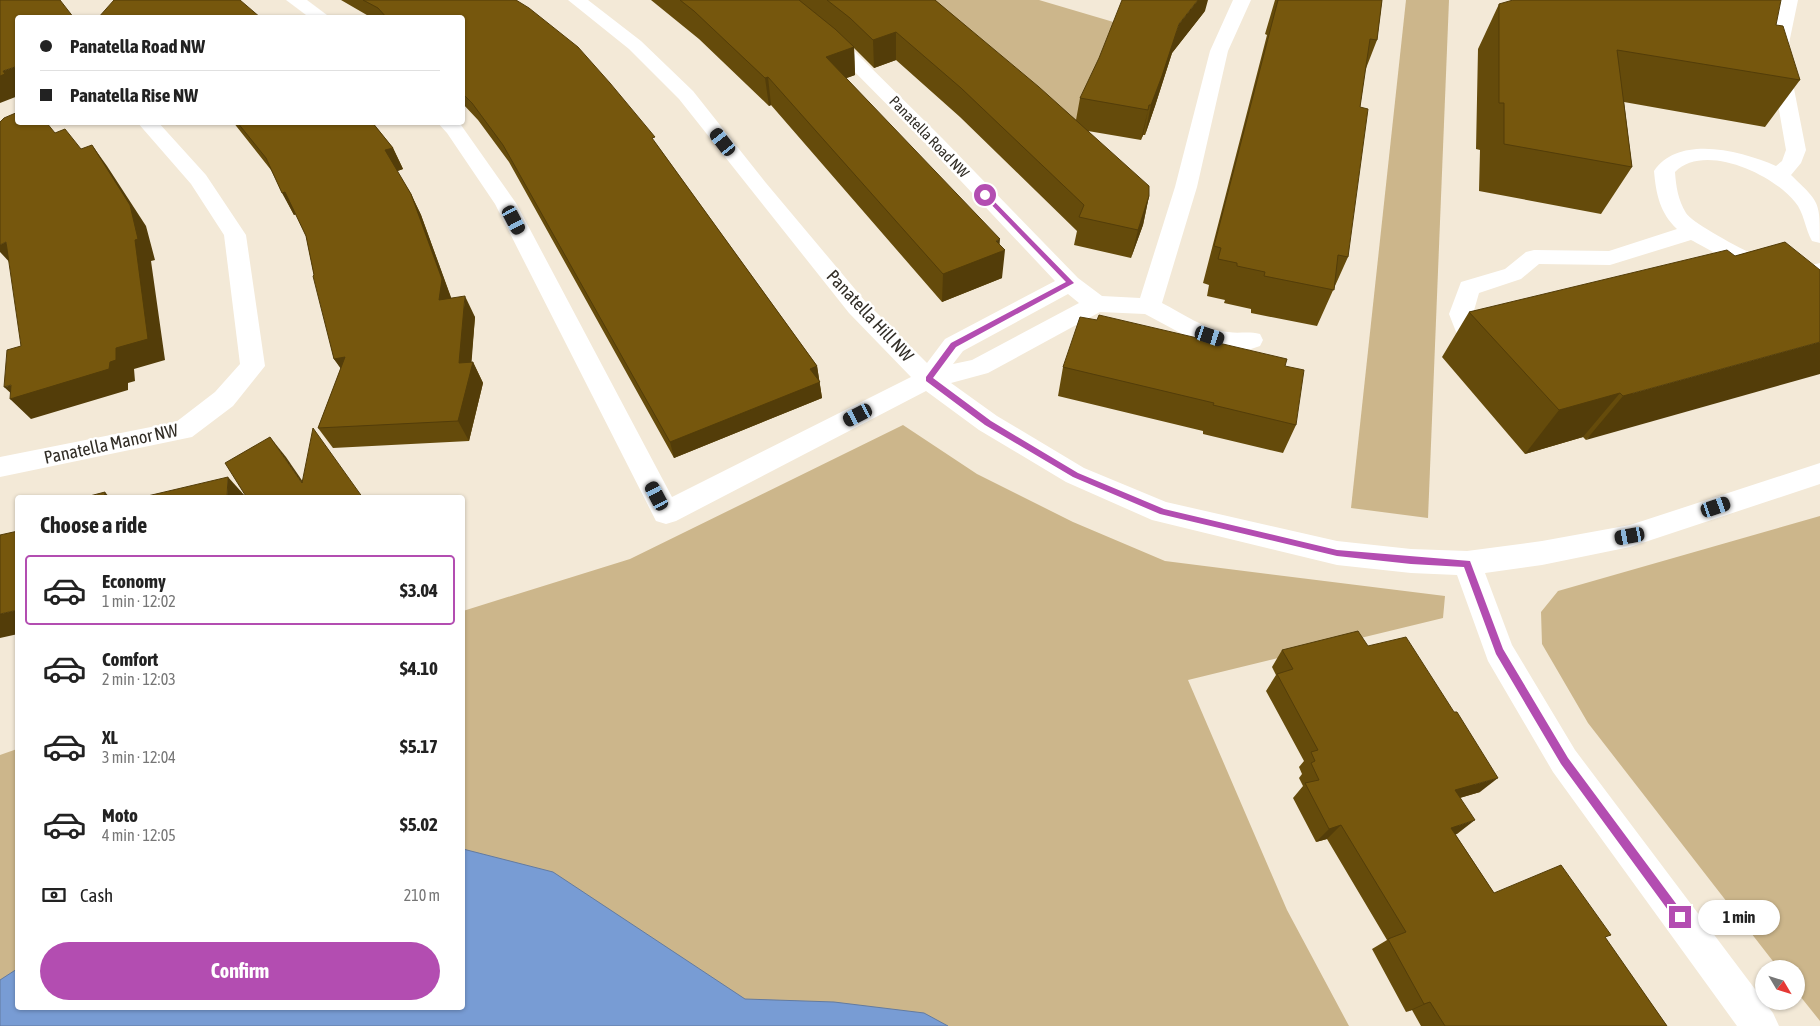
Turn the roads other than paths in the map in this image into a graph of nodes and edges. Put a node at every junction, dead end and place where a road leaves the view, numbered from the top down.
1 (295, 0) edge
2 (577, 0) edge
3 (780, 0) edge
4 (1242, 0) edge
5 (1789, 0) edge
6 (318, 15) edge
7 (150, 125) edge
8 (450, 125) edge
9 (1780, 175) junction
10 (1693, 232) junction
11 (1820, 236) edge
12 (1820, 271) edge
13 (1788, 277) junction
14 (1070, 283) junction
15 (1807, 296) edge
16 (1096, 304) junction
17 (1149, 306) junction
18 (1468, 336) edge
19 (1251, 340) dead end
20 (928, 379) junction
21 (0, 467) edge
22 (1820, 473) edge
23 (1467, 563) junction
24 (1760, 1026) edge

1 - 6 street
2 - 20 street, Panatella Hill NW
3 - 14 street, Panatella Road NW
4 - 17 street
5 - 9 street
7 - 21 street, Panatella Manor NW
8 - 20 street
9 - 10 street
9 - 11 street
10 - 13 street
10 - 18 street
12 - 13 street
13 - 15 street
14 - 16 street, Panatella Road NW
14 - 20 street
16 - 17 street
16 - 20 street
17 - 19 street
20 - 23 street, Panatella Hill NW
22 - 23 street, Panatella Hill NW
23 - 24 street

